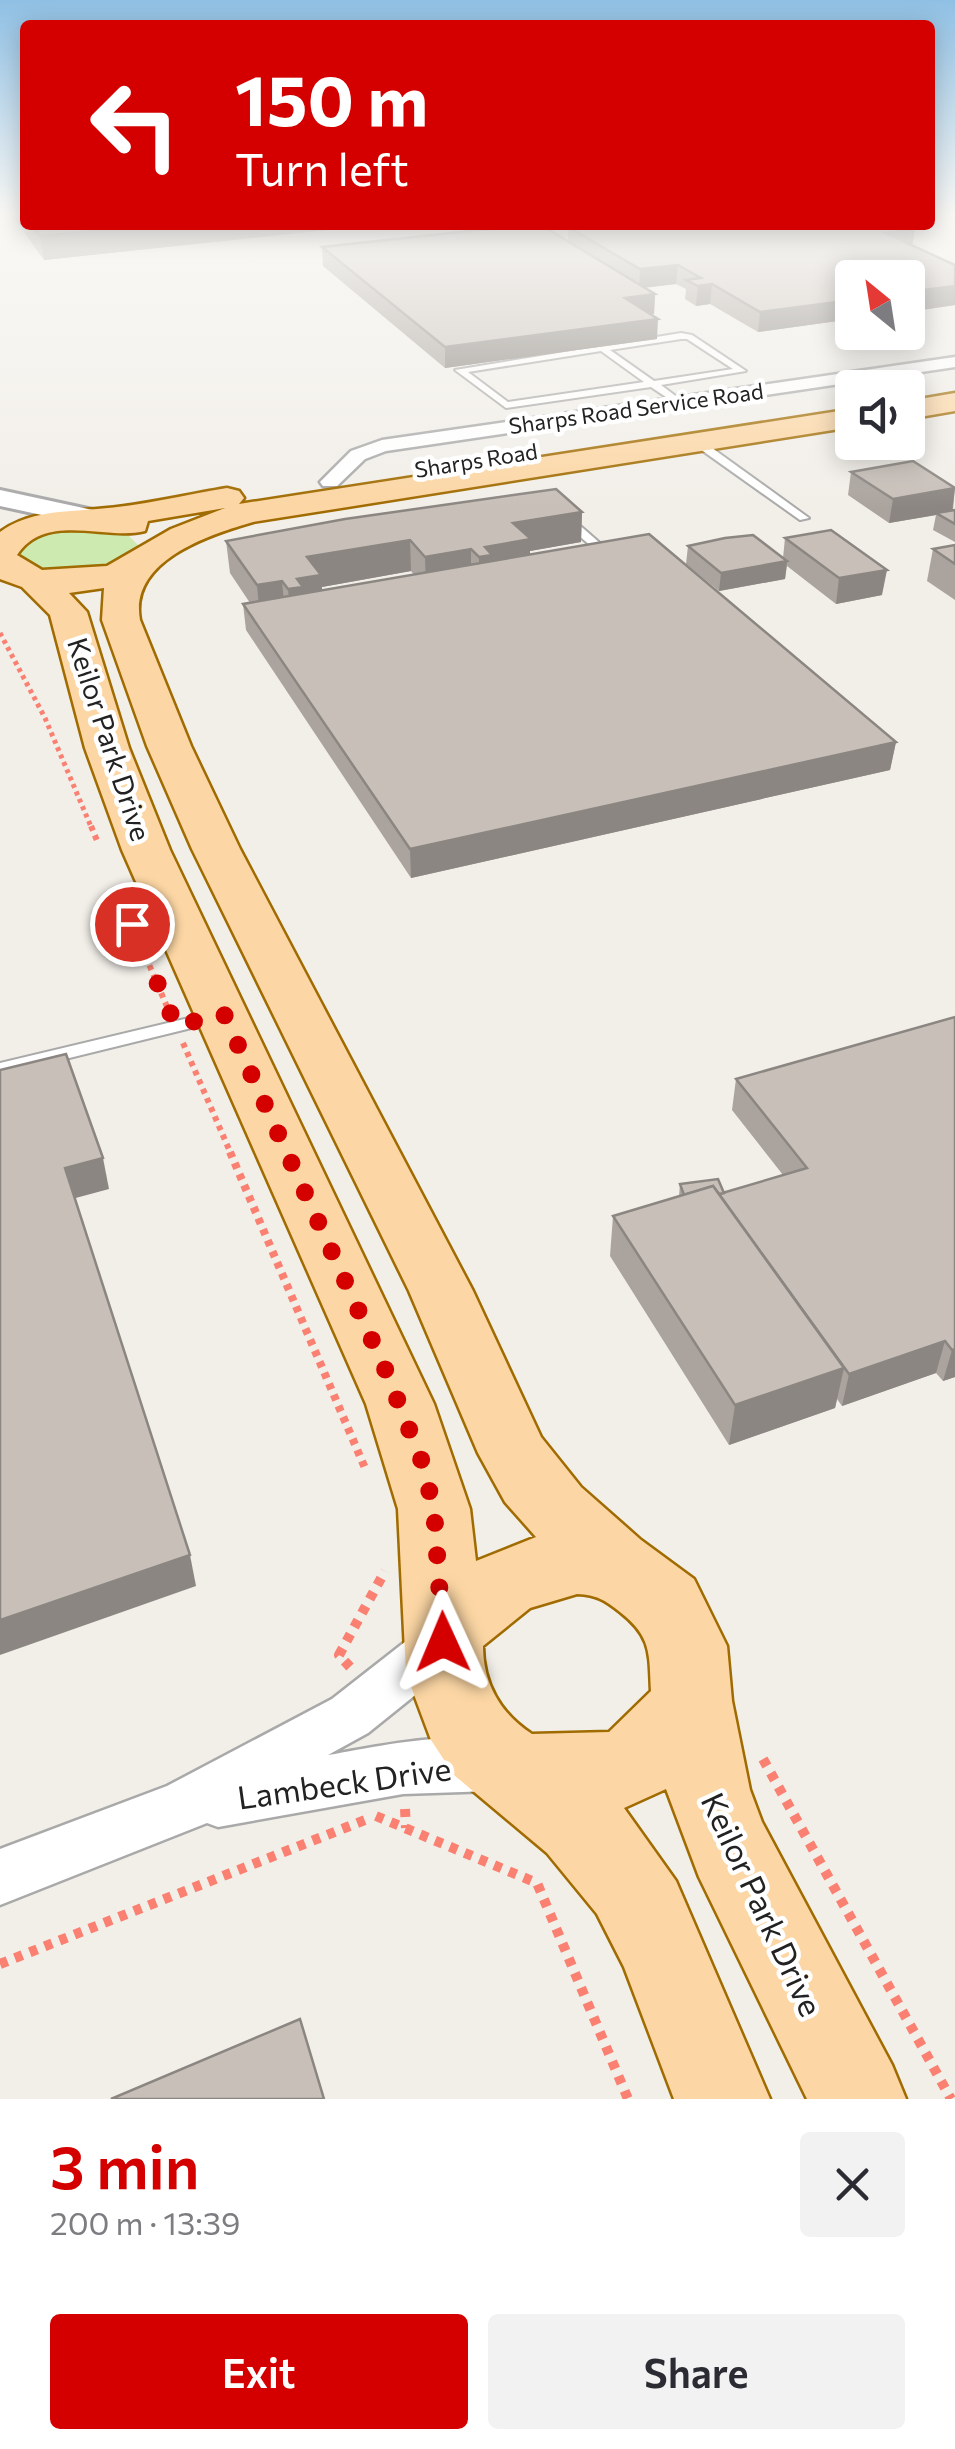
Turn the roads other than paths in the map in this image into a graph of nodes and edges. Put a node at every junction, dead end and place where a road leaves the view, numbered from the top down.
1 (601, 348) junction
2 (955, 362) edge
3 (652, 384) junction
4 (955, 388) edge
5 (925, 392) edge
6 (678, 402) junction
7 (955, 402) edge
8 (835, 406) edge
9 (925, 407) edge
10 (835, 421) edge
11 (697, 442) junction
12 (330, 482) junction
13 (0, 498) edge
14 (557, 511) edge
15 (804, 518) dead end
16 (121, 539) junction
17 (604, 552) edge
18 (9, 565) edge
19 (200, 1020) junction
20 (0, 1069) edge
21 (614, 1563) junction
22 (443, 1638) junction
23 (722, 1720) junction
24 (512, 1769) junction
25 (182, 1807) junction
26 (0, 1877) edge
27 (722, 2099) edge
28 (858, 2099) edge

1 - 3 lane
1 - 3 lane
1 - 3 lane
2 - 6 street, Sharps Road Service Road
3 - 6 lane
4 - 5 main road
6 - 12 street, Sharps Road Service Road
7 - 9 main road
8 - 12 main road, Sharps Road
10 - 11 main road, Sharps Road
11 - 15 lane
11 - 16 main road, Sharps Road
12 - 16 main road, Sharps Road
13 - 16 street
14 - 17 lane
16 - 18 main road
16 - 18 main road
16 - 21 main road, Keilor Park Drive
18 - 19 main road, Keilor Park Drive
19 - 20 lane
19 - 22 main road, Keilor Park Drive
21 - 22 main road
21 - 23 main road
22 - 24 main road
22 - 25 street, Lambeck Drive
23 - 24 main road
23 - 28 main road, Keilor Park Drive
24 - 25 street, Lambeck Drive
24 - 27 main road
25 - 26 street, Lambeck Drive

